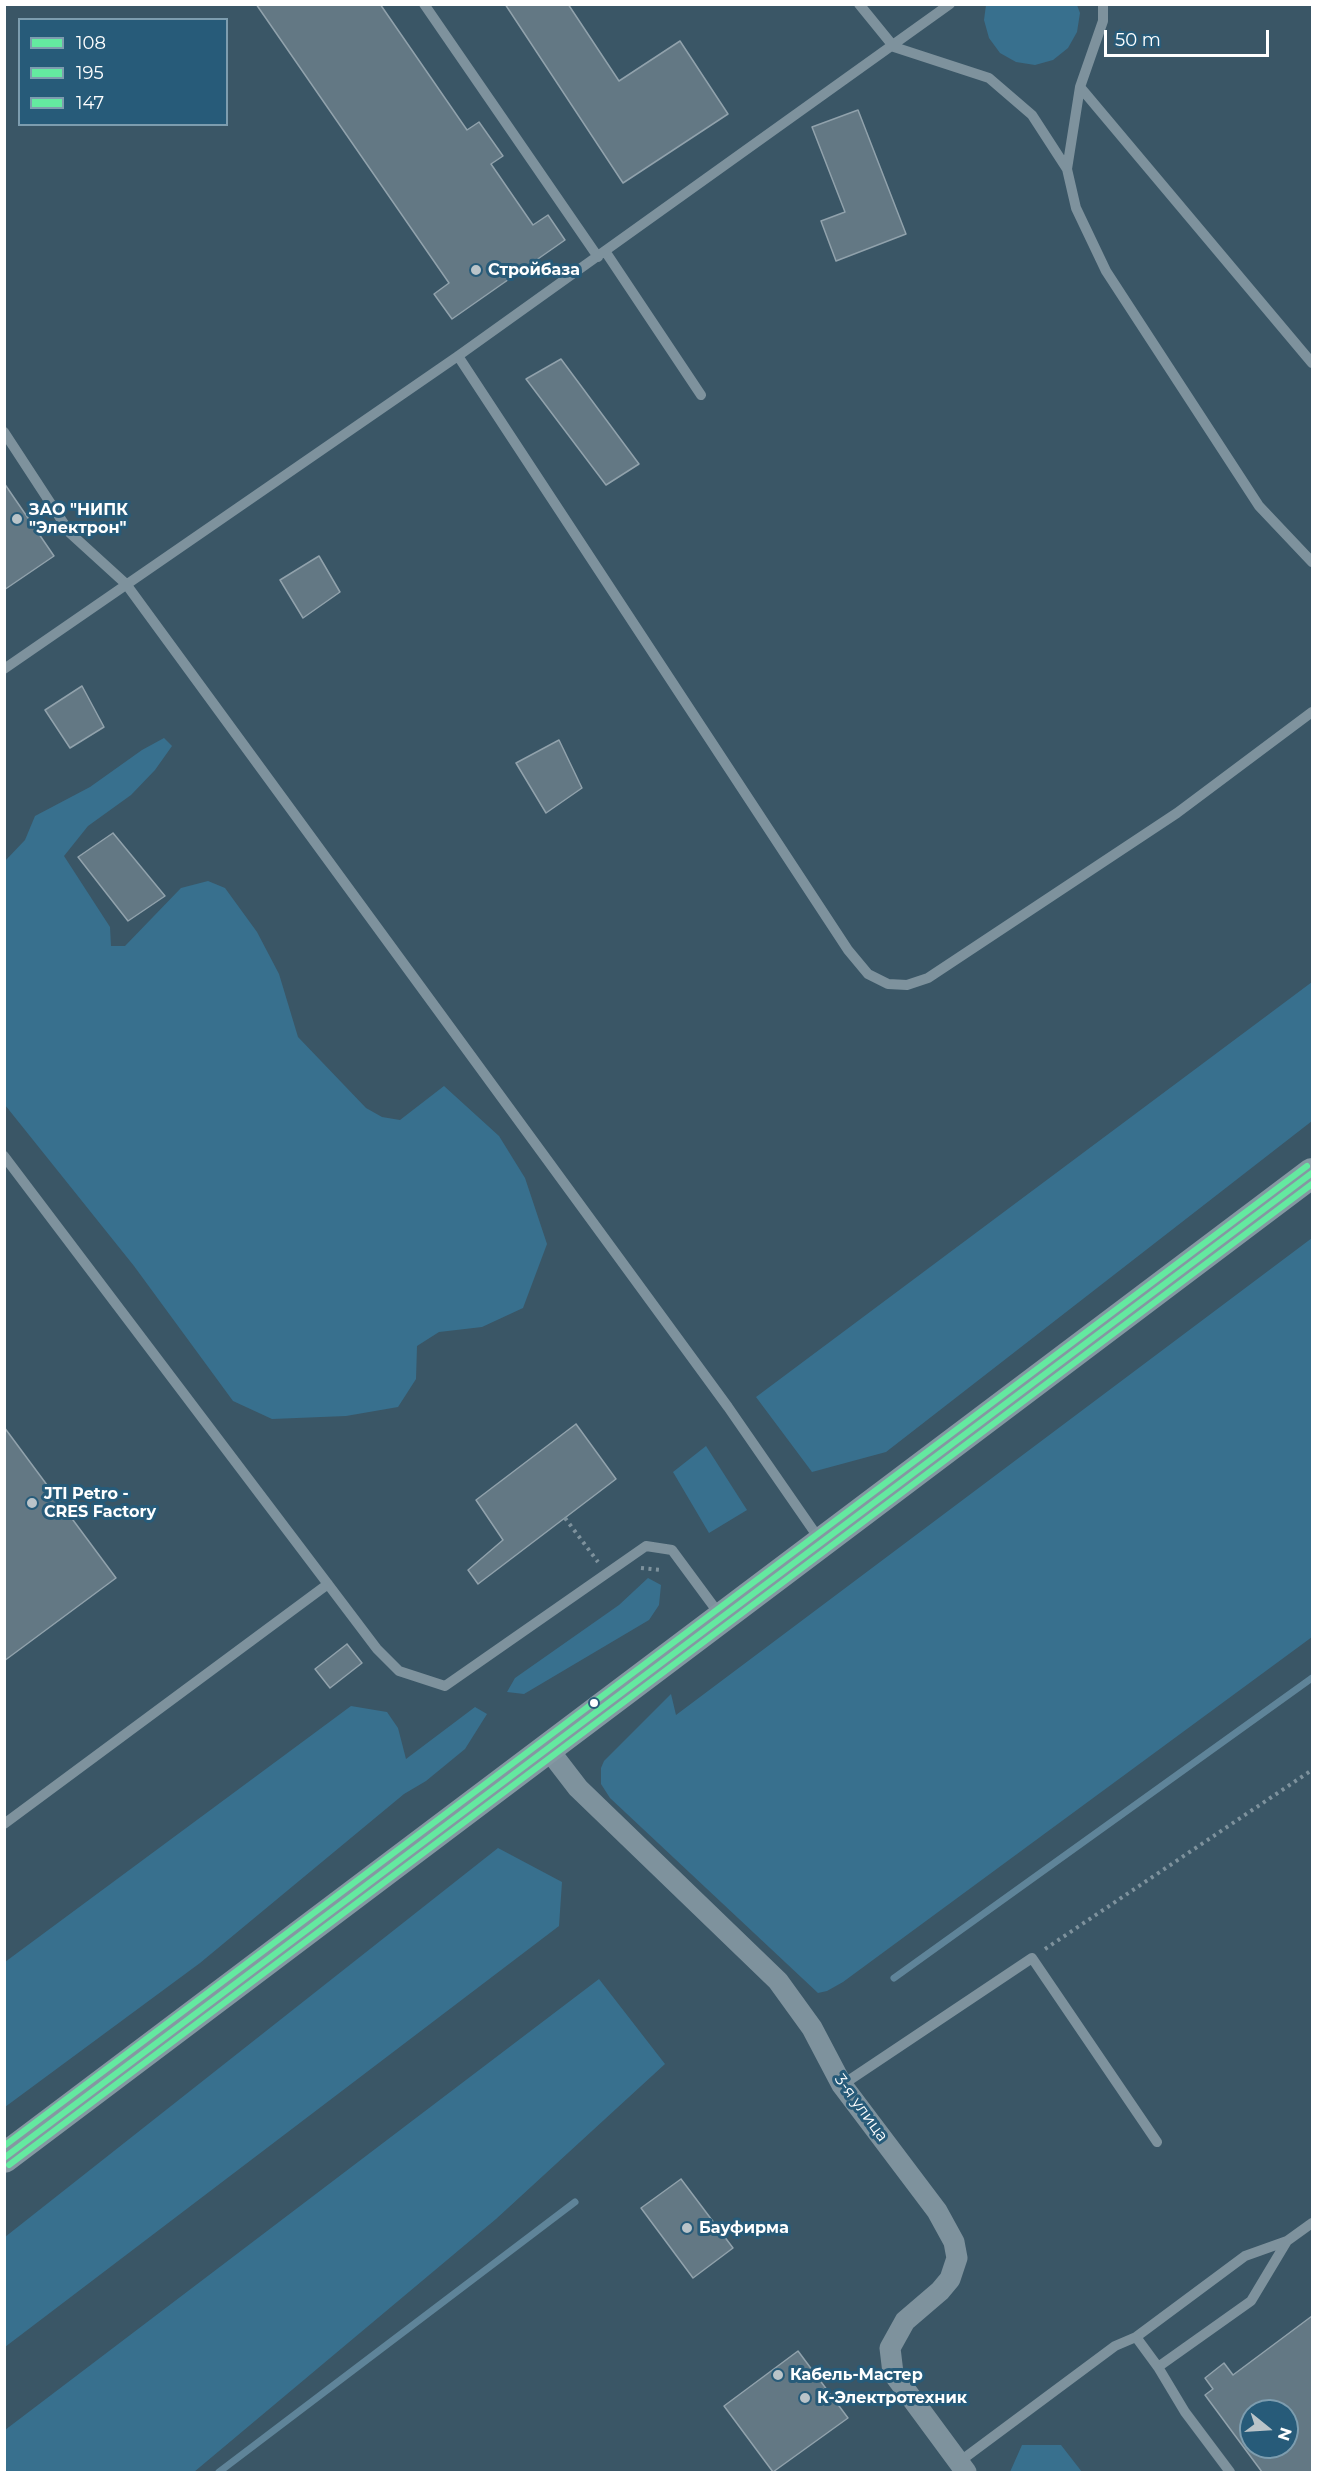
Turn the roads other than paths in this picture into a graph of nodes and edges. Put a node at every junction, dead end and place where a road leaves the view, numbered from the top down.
1 (424, 4) edge
2 (859, 4) edge
3 (950, 4) edge
4 (1103, 4) edge
5 (894, 47) junction
6 (1080, 87) junction
7 (1067, 169) junction
8 (602, 254) junction
9 (458, 357) junction
10 (1312, 363) edge
11 (700, 395) dead end
12 (4, 432) edge
13 (1312, 562) edge
14 (126, 584) junction
15 (4, 669) edge
16 (1312, 712) edge
17 (4, 1156) edge
18 (1312, 1173) edge
19 (822, 1543) junction
20 (328, 1584) junction
21 (722, 1618) junction
22 (548, 1749) junction
23 (4, 1824) edge
24 (842, 2085) junction
25 (1156, 2142) dead end
26 (4, 2158) edge
27 (1312, 2223) edge
28 (1287, 2241) junction
29 (1136, 2337) junction
30 (1158, 2367) junction
31 (962, 2467) edge
32 (1230, 2472) edge

1 - 8 lane
2 - 5 lane
3 - 5 lane
4 - 6 lane
5 - 7 lane
5 - 8 lane
6 - 7 lane
6 - 10 lane
7 - 13 lane
8 - 9 lane
8 - 11 lane
9 - 14 lane
9 - 16 lane
12 - 14 lane
14 - 15 lane
14 - 19 lane
17 - 20 lane
18 - 19 main road
19 - 21 main road
20 - 21 lane
20 - 23 lane
21 - 22 main road
22 - 24 street, 3-я улица
22 - 26 main road
24 - 25 lane
24 - 31 street, 3-я улица
27 - 28 lane
28 - 29 lane
28 - 30 lane
29 - 30 lane
29 - 31 lane
30 - 32 lane

